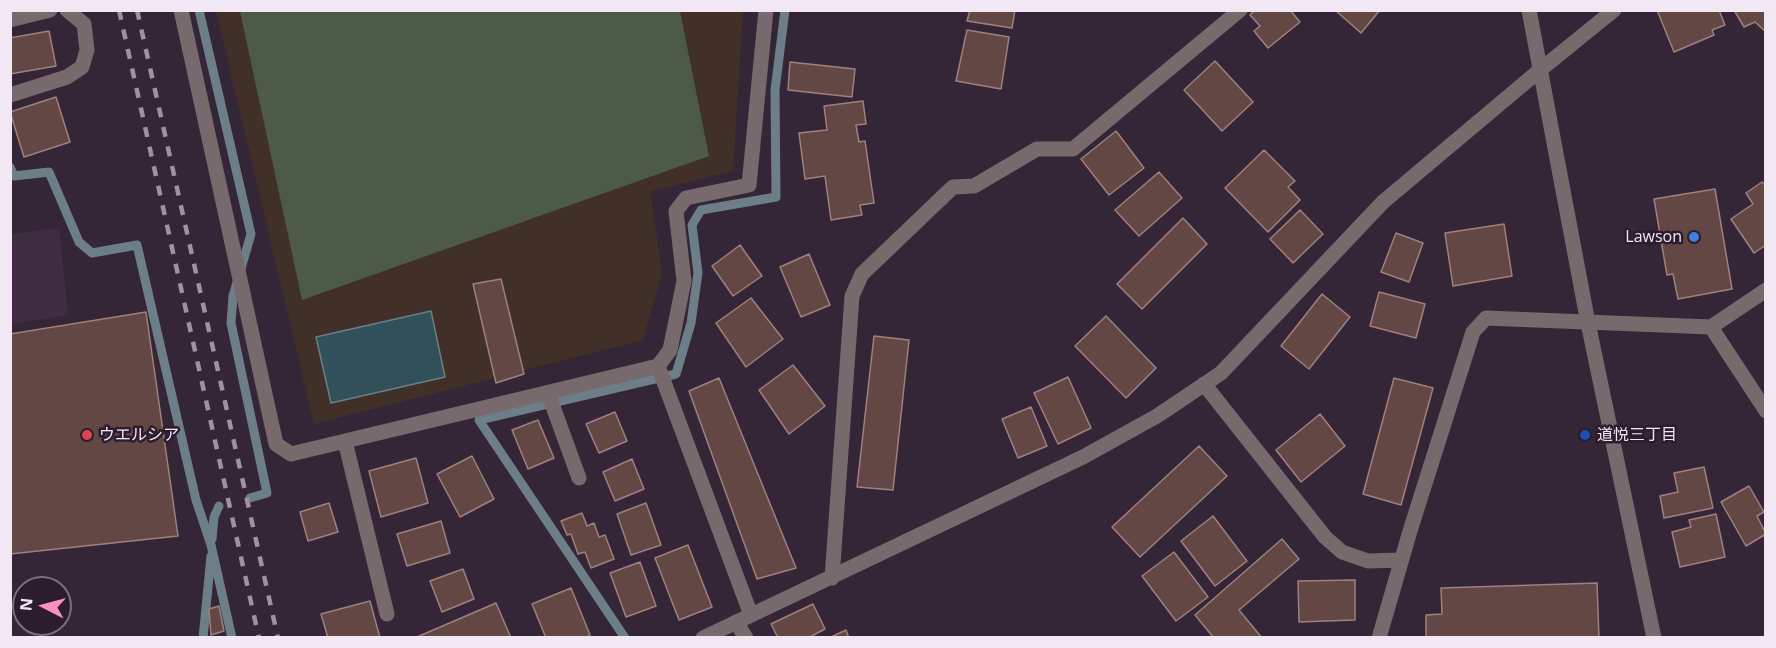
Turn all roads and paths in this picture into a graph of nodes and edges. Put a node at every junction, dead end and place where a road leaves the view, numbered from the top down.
1 (50, 10) edge
2 (68, 10) edge
3 (181, 10) edge
4 (766, 10) edge
5 (1240, 10) edge
6 (1529, 10) edge
7 (1614, 10) edge
8 (10, 20) edge
9 (1540, 70) junction
10 (10, 95) edge
11 (1766, 291) edge
12 (1588, 322) junction
13 (1711, 327) junction
14 (658, 366) junction
15 (1204, 384) junction
16 (548, 394) junction
17 (1766, 411) edge
18 (345, 441) junction
19 (579, 478) dead end
20 (1401, 560) junction
21 (832, 578) junction
22 (387, 614) dead end
23 (751, 615) junction
24 (736, 622) junction
25 (703, 638) edge
26 (746, 638) edge
27 (1379, 638) edge
28 (1654, 638) edge

1 - 8 street
2 - 10 street
3 - 18 street
4 - 14 street
5 - 21 street
6 - 9 street
7 - 9 street
9 - 12 street
9 - 15 street
11 - 13 street
12 - 13 street
12 - 20 street
12 - 28 street
13 - 17 street
14 - 16 street
14 - 23 street
15 - 20 street
15 - 21 street
16 - 18 street
16 - 19 street
18 - 22 street
20 - 27 street
21 - 23 street
23 - 24 street
24 - 25 street
24 - 26 street

